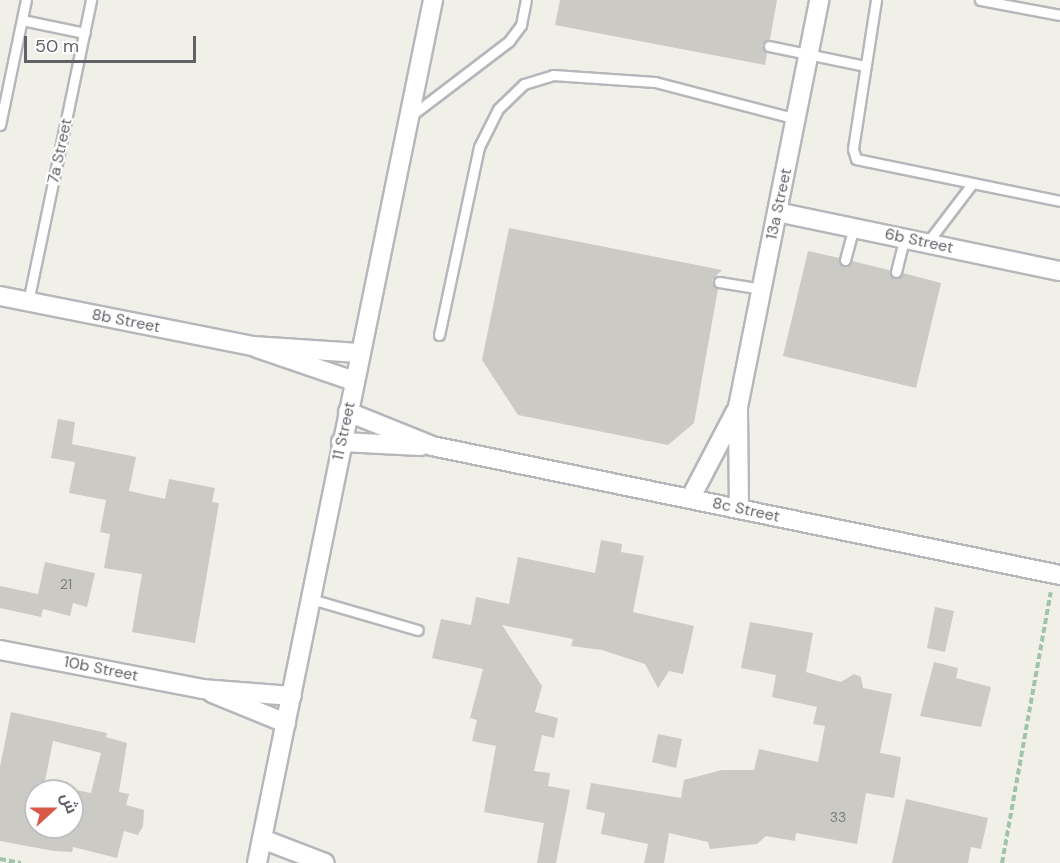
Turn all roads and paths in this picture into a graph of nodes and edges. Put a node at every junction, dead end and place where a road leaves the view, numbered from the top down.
1 (26, 0) edge
2 (91, 0) edge
3 (433, 0) edge
4 (526, 0) edge
5 (819, 0) edge
6 (876, 0) edge
7 (980, 0) edge
8 (1060, 15) edge
9 (22, 20) junction
10 (85, 33) junction
11 (769, 46) dead end
12 (808, 54) junction
13 (865, 66) junction
14 (408, 118) junction
15 (797, 119) junction
16 (0, 125) edge
17 (972, 184) junction
18 (1060, 201) edge
19 (777, 212) junction
20 (854, 227) junction
21 (904, 239) junction
22 (927, 243) junction
23 (845, 260) dead end
24 (1060, 271) edge
25 (896, 272) dead end
26 (719, 282) dead end
27 (762, 289) junction
28 (0, 296) edge
29 (28, 302) junction
30 (439, 335) dead end
31 (253, 346) junction
32 (359, 353) junction
33 (354, 381) junction
34 (738, 407) junction
35 (348, 412) junction
36 (341, 442) junction
37 (432, 446) junction
38 (690, 499) junction
39 (739, 508) junction
40 (1057, 575) edge
41 (310, 599) junction
42 (418, 630) dead end
43 (0, 650) edge
44 (202, 689) junction
45 (292, 696) junction
46 (286, 723) junction
47 (262, 839) junction
48 (0, 859) edge
49 (21, 863) edge
50 (257, 863) edge
51 (325, 863) edge
52 (1002, 863) edge

1 - 9 lane
2 - 10 lane, 7a Street
3 - 14 street, 11 Street
4 - 14 lane
5 - 12 street, 13a Street
6 - 13 lane
7 - 8 lane
9 - 10 lane
9 - 16 lane
10 - 29 lane, 7a Street
11 - 12 lane
12 - 13 lane
12 - 15 street, 13a Street
13 - 17 lane
14 - 32 street, 11 Street
15 - 19 street, 13a Street
15 - 30 lane
17 - 18 lane
17 - 22 lane
19 - 20 street, 6b Street
19 - 27 street, 13a Street
20 - 21 street, 6b Street
20 - 23 lane
21 - 22 street, 6b Street
21 - 25 lane
22 - 24 street, 6b Street
26 - 27 lane
27 - 34 street, 13a Street
28 - 29 street, 8b Street
29 - 31 street, 8b Street
31 - 32 street, 8b Street
31 - 33 street, 8b Street
32 - 33 street, 11 Street
33 - 35 street, 11 Street
34 - 38 street, 13a Street
34 - 39 street, 13a Street
35 - 36 street, 11 Street
35 - 37 street, 8c Street
36 - 37 street, 8c Street
36 - 41 street, 11 Street
37 - 38 street, 8c Street
38 - 39 street, 8c Street
39 - 40 street, 8c Street
40 - 52 path
41 - 42 lane
41 - 45 street, 11 Street
43 - 44 street, 10b Street
44 - 45 street, 10b Street
44 - 46 street, 10b Street
45 - 46 street, 11 Street
46 - 47 street, 11 Street
47 - 50 street, 11 Street
47 - 51 street
48 - 49 path

